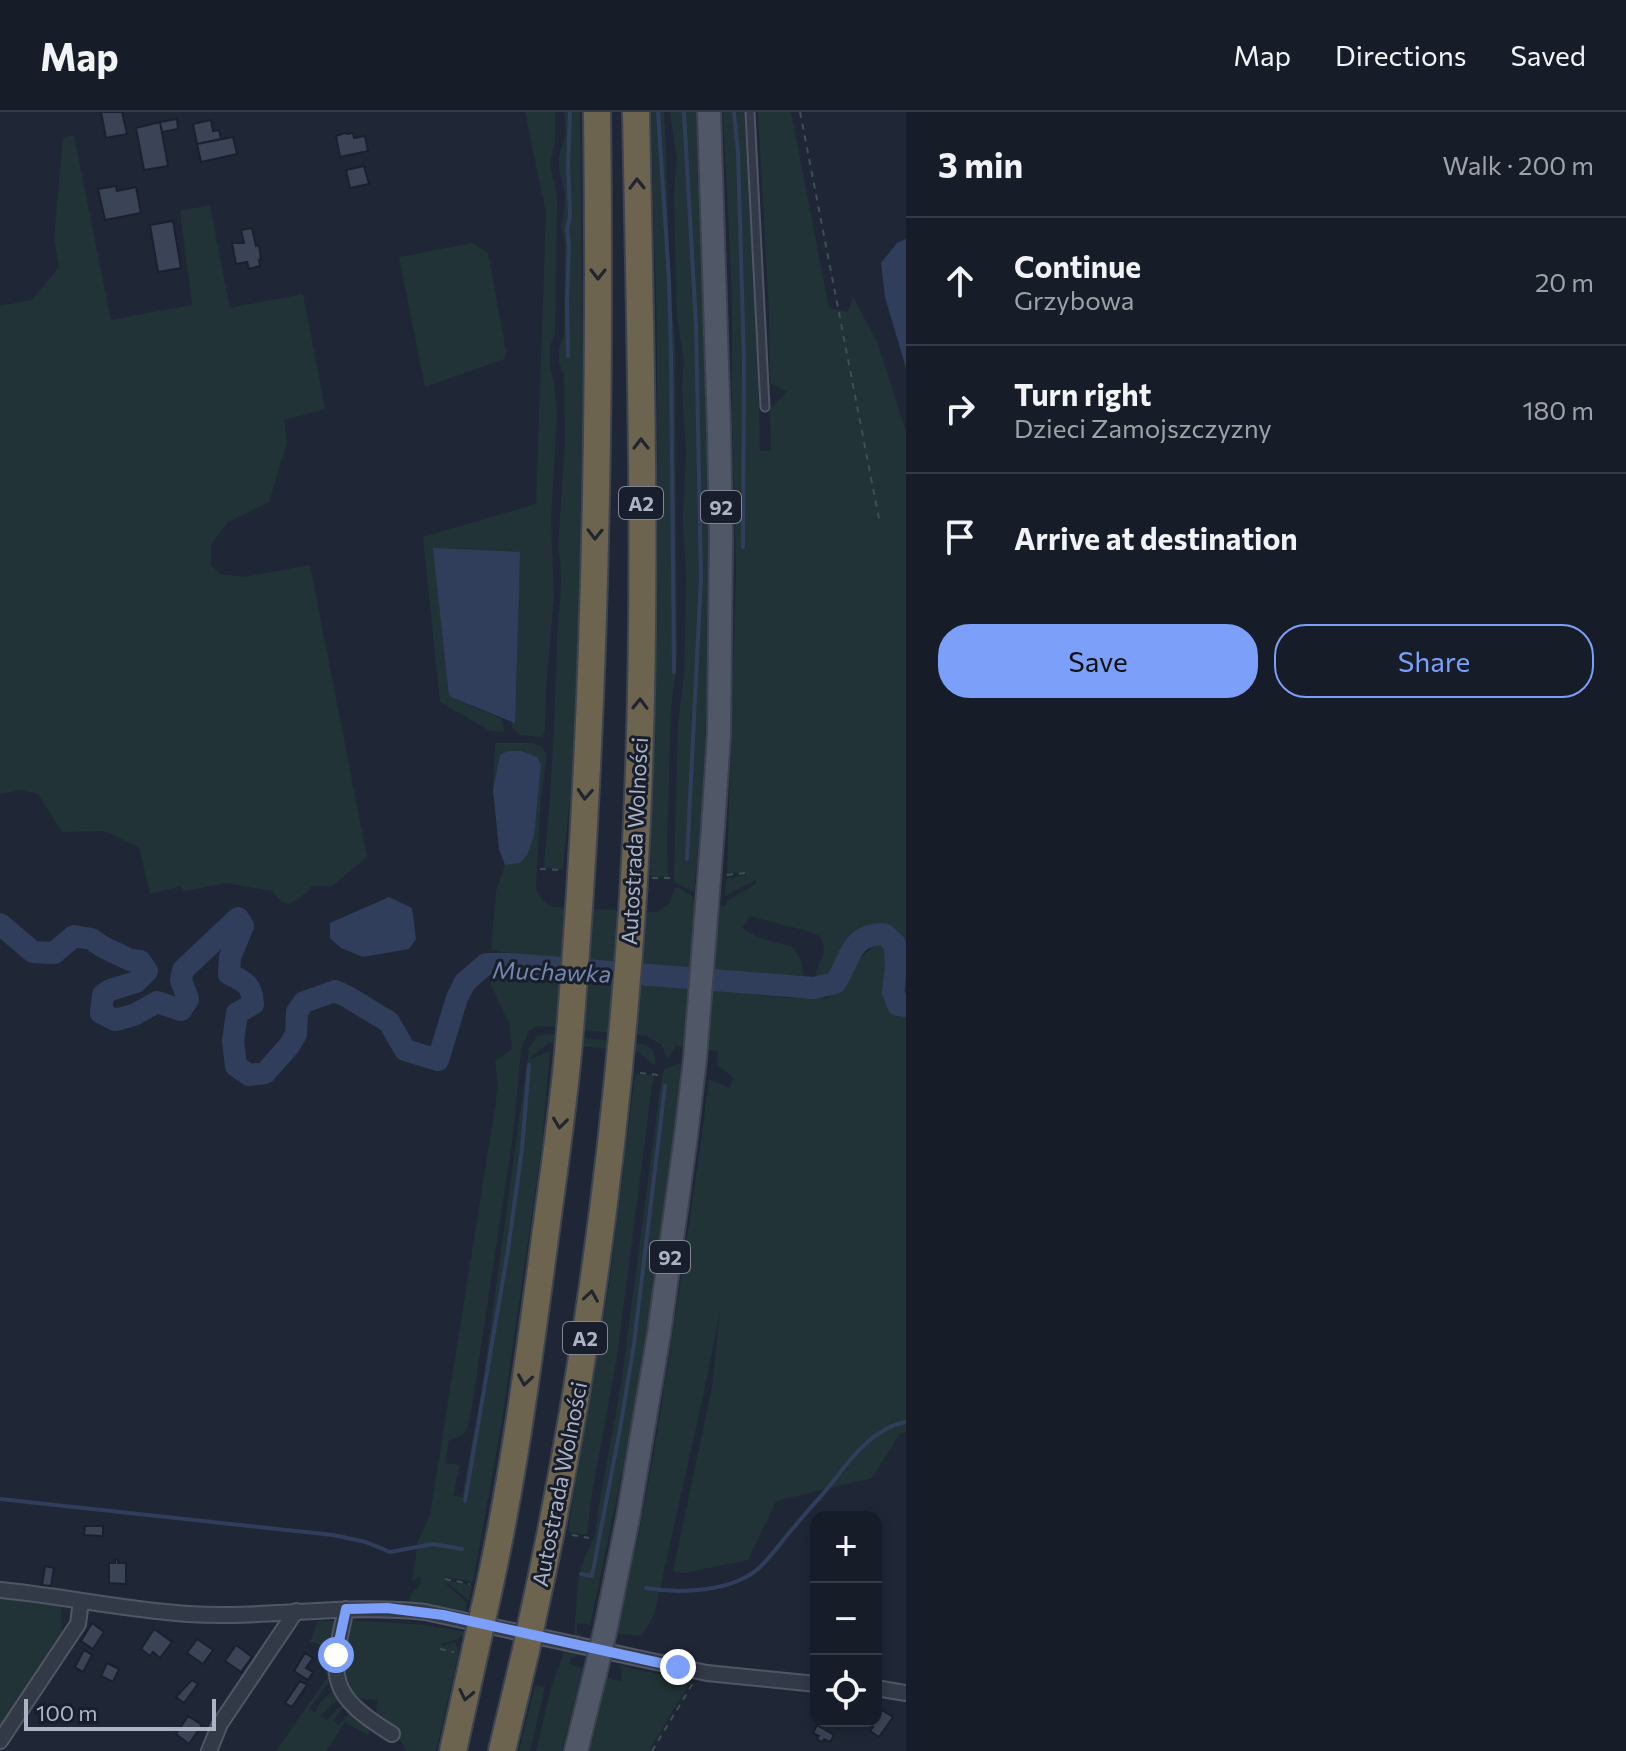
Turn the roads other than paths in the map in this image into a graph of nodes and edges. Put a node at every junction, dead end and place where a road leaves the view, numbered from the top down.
1 (597, 112) edge
2 (636, 112) edge
3 (709, 112) edge
4 (750, 112) edge
5 (765, 407) dead end
6 (0, 1590) edge
7 (81, 1601) junction
8 (346, 1609) junction
9 (296, 1611) junction
10 (810, 1684) edge
11 (882, 1689) edge
12 (906, 1693) edge
13 (392, 1734) dead end
14 (0, 1741) edge
15 (209, 1751) edge
16 (453, 1751) edge
17 (502, 1751) edge
18 (576, 1751) edge

1 -> 16 highway, A2, bridge
17 -> 2 highway, Autostrada Wolności / A2, bridge
3 - 18 main road, 92, bridge
4 - 5 lane
6 - 7 street
7 - 9 street
7 - 14 street
8 - 9 street
8 - 10 street
8 - 13 street
9 - 15 street
11 - 12 street

